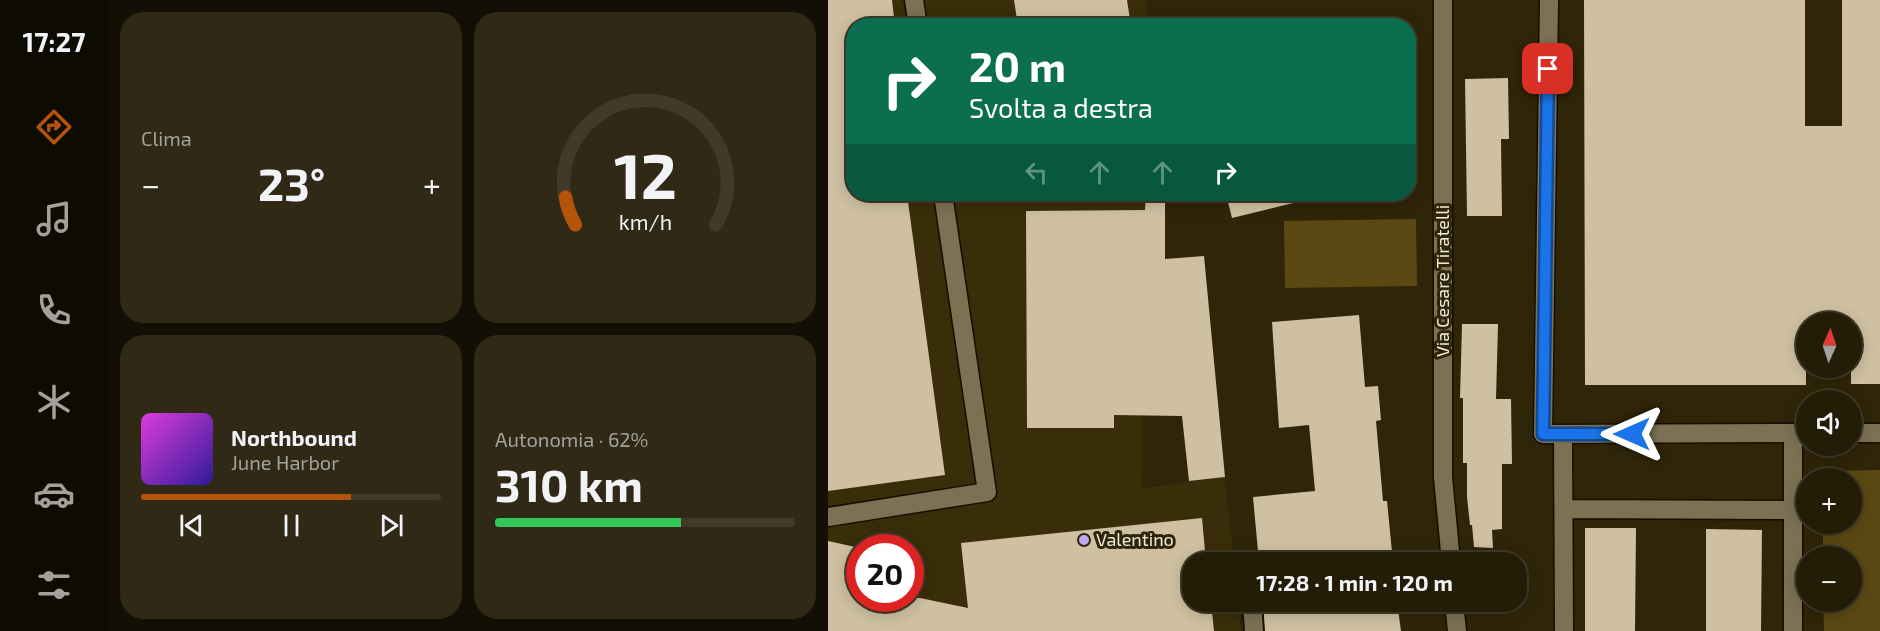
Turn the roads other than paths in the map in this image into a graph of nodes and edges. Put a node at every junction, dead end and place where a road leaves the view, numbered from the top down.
1 (914, 0) edge
2 (1443, 0) edge
3 (1549, 0) edge
4 (917, 18) edge
5 (944, 201) edge
6 (1796, 433) edge
7 (1862, 433) edge
8 (1880, 433) edge
9 (1563, 434) junction
10 (1798, 456) edge
11 (1564, 509) junction
12 (1793, 510) junction
13 (828, 517) edge
14 (1450, 552) edge
15 (1253, 612) edge
16 (1455, 612) edge
17 (1254, 631) edge
18 (1457, 631) edge
19 (1564, 631) edge
20 (1793, 631) edge

1 - 4 street
2 - 14 street, Via Cesare Tiratelli
3 - 9 street
5 - 13 street
6 - 9 street
7 - 8 street
9 - 11 street
10 - 12 street
11 - 12 street
11 - 19 street
12 - 20 street
15 - 17 street
16 - 18 street

